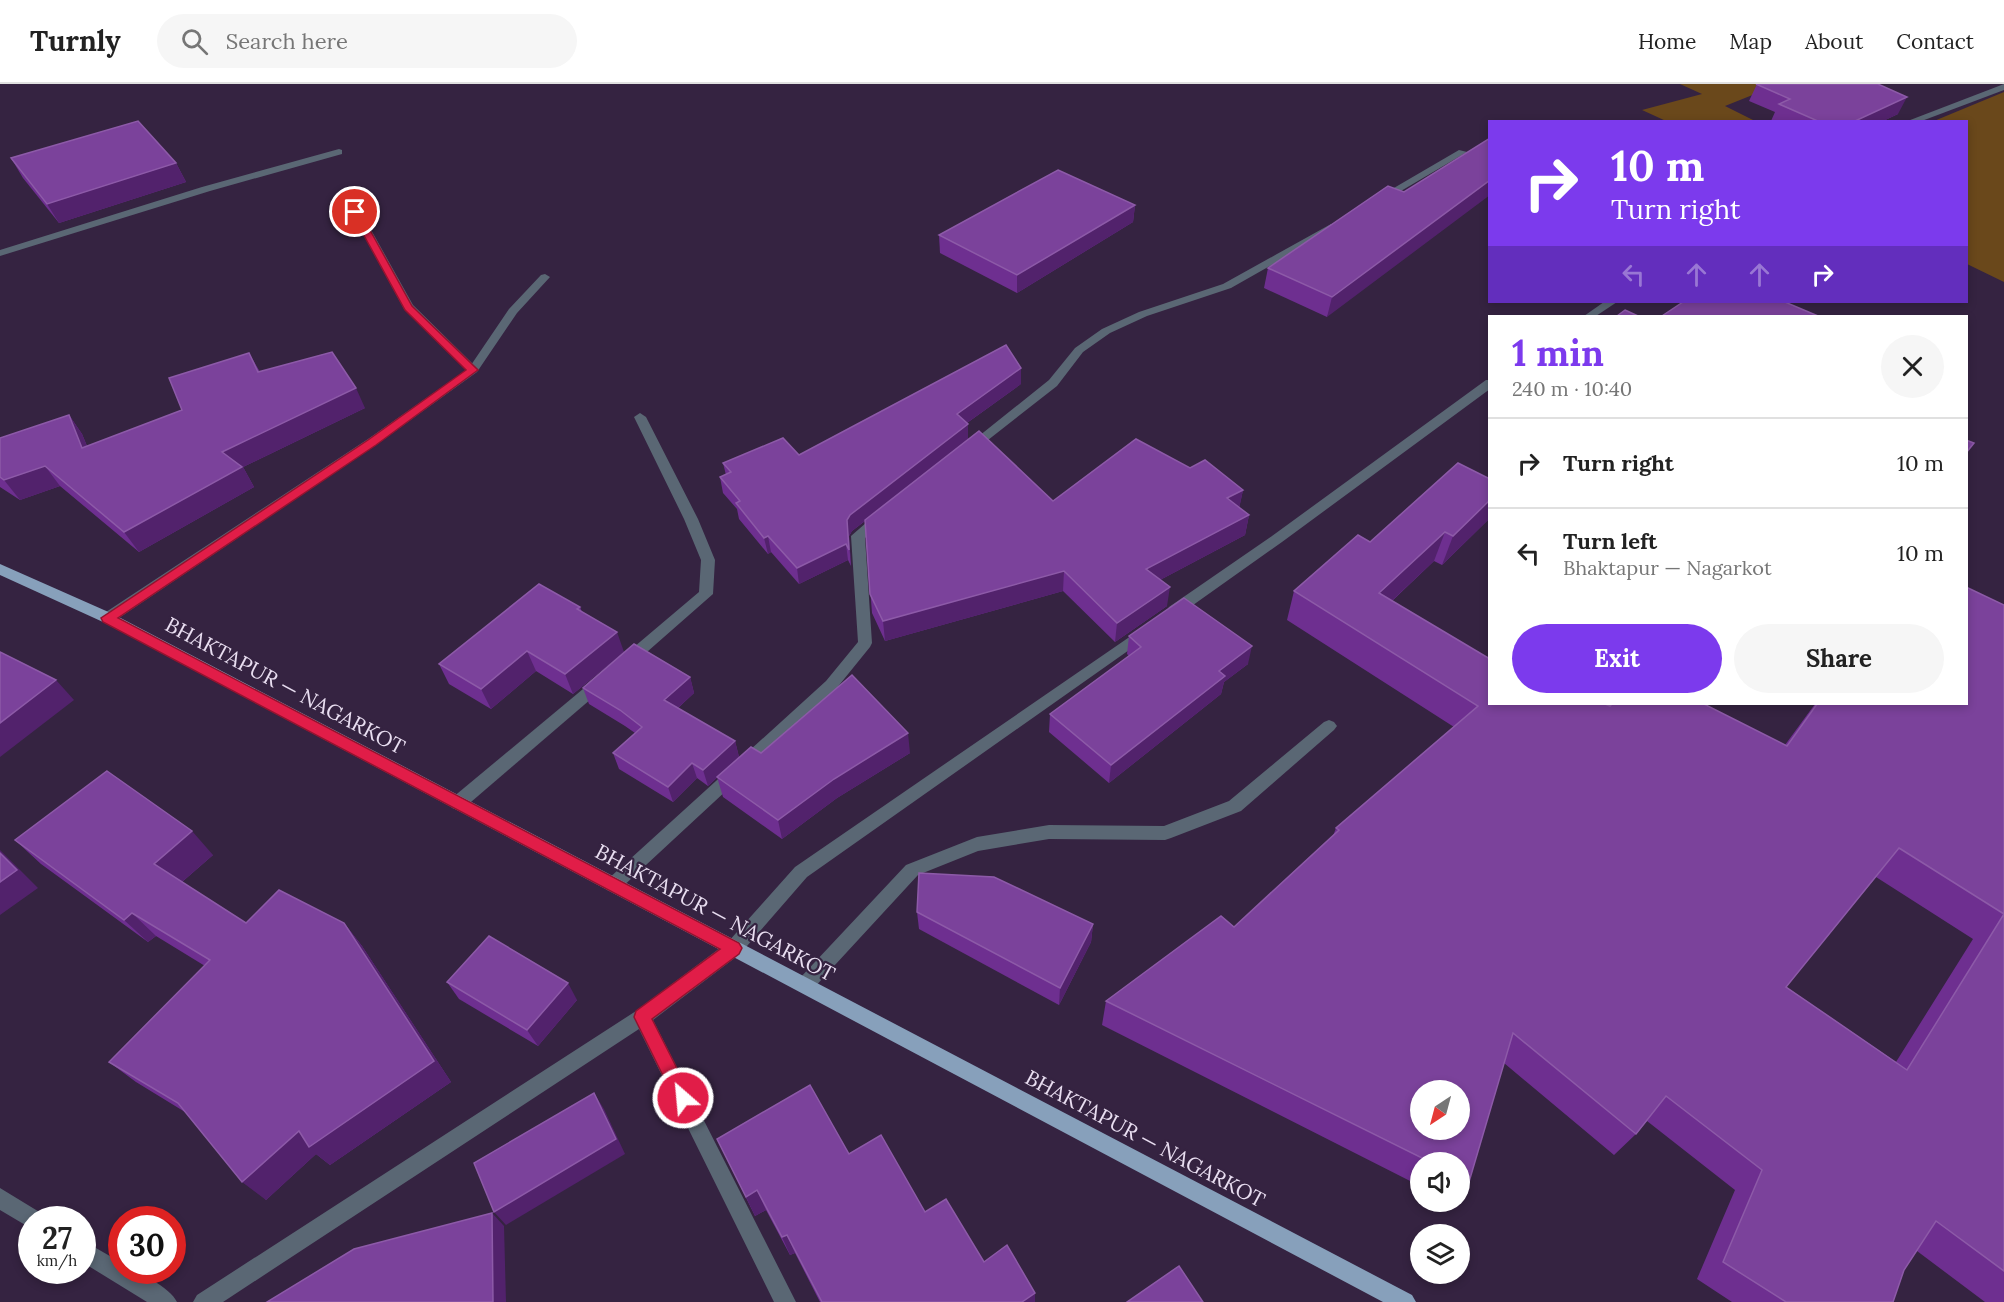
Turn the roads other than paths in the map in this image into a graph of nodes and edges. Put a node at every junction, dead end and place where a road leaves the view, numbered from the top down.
1 (2004, 87) edge
2 (1914, 120) edge
3 (339, 152) dead end
4 (1462, 152) dead end
5 (345, 192) dead end
6 (1370, 204) edge
7 (1339, 222) edge
8 (0, 253) edge
9 (545, 277) dead end
10 (1609, 303) edge
11 (1591, 315) edge
12 (473, 370) junction
13 (1488, 383) edge
14 (640, 417) dead end
15 (960, 456) edge
16 (895, 507) edge
17 (0, 569) edge
18 (108, 618) junction
19 (1329, 726) dead end
20 (458, 803) junction
21 (613, 885) junction
22 (734, 948) junction
23 (805, 985) junction
24 (642, 1017) junction
25 (0, 1198) edge
26 (18, 1210) edge
27 (96, 1259) edge
28 (166, 1302) edge
29 (204, 1302) edge
30 (785, 1302) edge
31 (1405, 1302) edge

1 - 2 street
3 - 8 street
4 - 6 street
5 - 12 street
7 - 15 street
9 - 12 street
10 - 11 street
12 - 18 street
13 - 22 street
14 - 20 street
16 - 21 street
17 - 18 main road, BHAKTAPUR — NAGARKOT
18 - 20 main road, BHAKTAPUR — NAGARKOT
19 - 23 street
20 - 21 main road, BHAKTAPUR — NAGARKOT
21 - 22 main road, BHAKTAPUR — NAGARKOT
22 - 23 main road, BHAKTAPUR — NAGARKOT
22 - 24 street
23 - 31 main road, BHAKTAPUR — NAGARKOT
24 - 29 street
24 - 30 street
25 - 26 street
27 - 28 street

